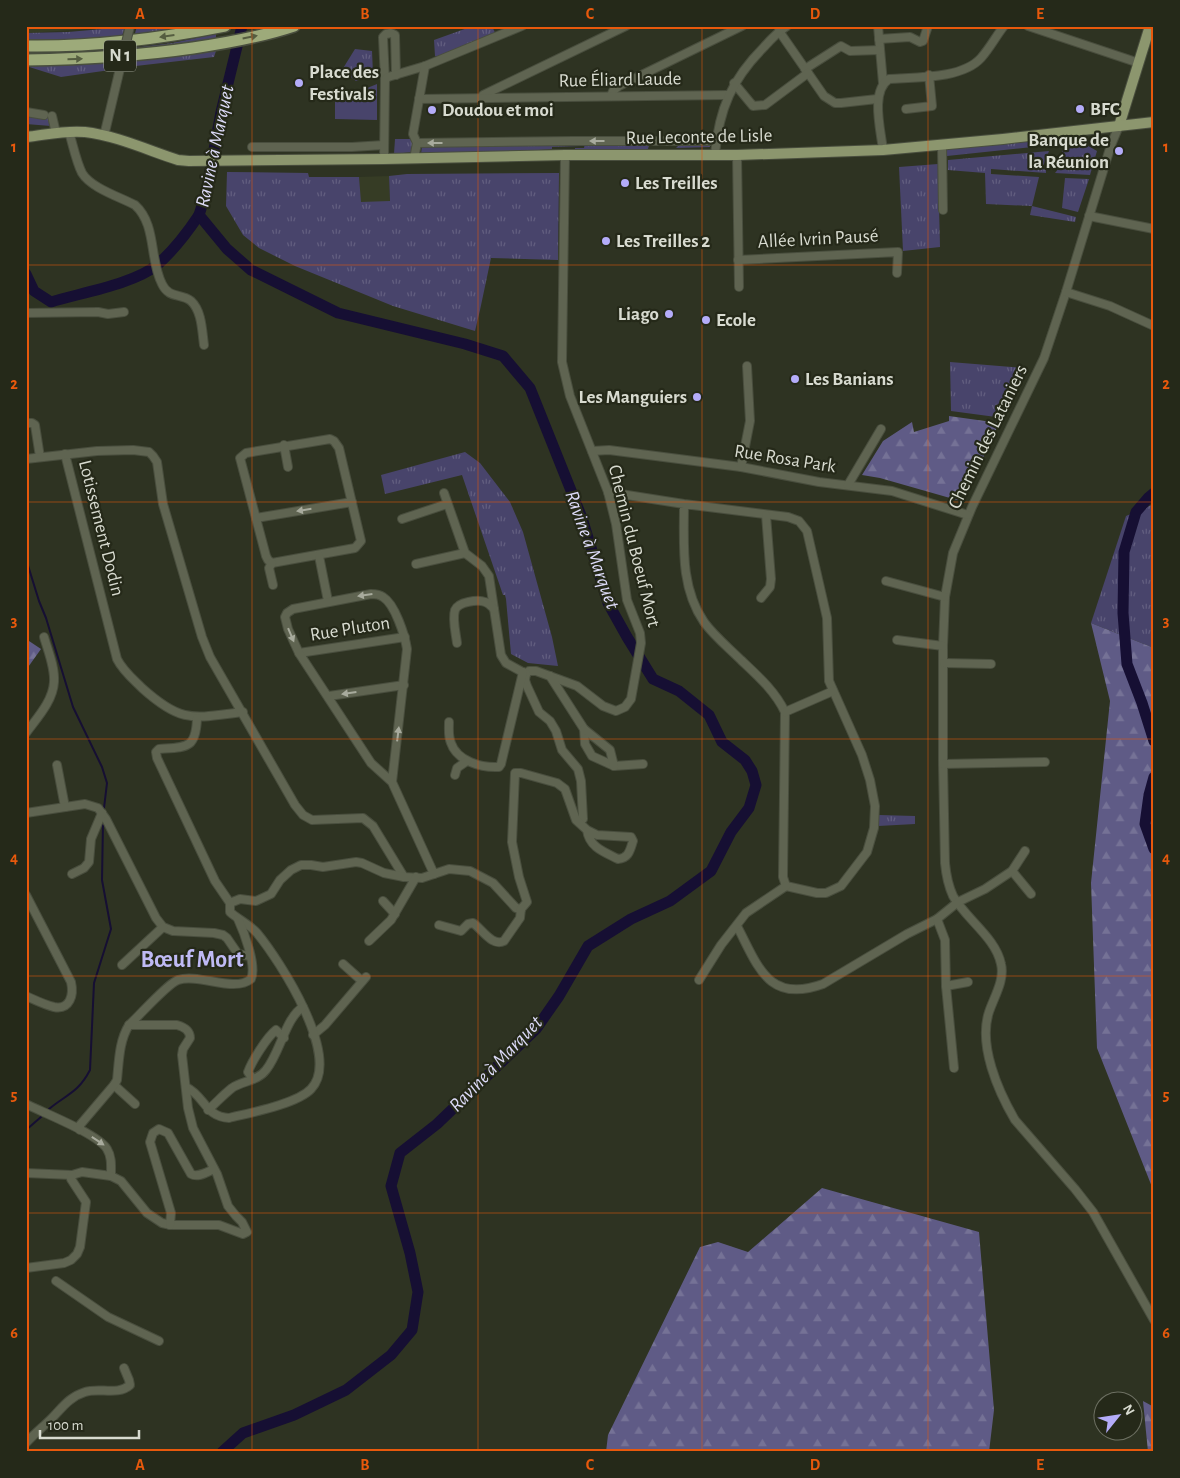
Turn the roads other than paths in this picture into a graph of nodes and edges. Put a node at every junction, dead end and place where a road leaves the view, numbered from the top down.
1 (130, 26) edge
2 (522, 26) edge
3 (626, 26) edge
4 (742, 26) edge
5 (787, 26) edge
6 (878, 26) edge
7 (928, 26) edge
8 (1004, 26) edge
9 (1028, 26) edge
10 (1150, 26) edge
11 (220, 27) edge
12 (290, 27) edge
13 (779, 31) junction
14 (880, 39) junction
15 (26, 46) edge
16 (880, 50) junction
17 (26, 60) edge
18 (1139, 63) junction
19 (426, 66) junction
20 (806, 71) junction
21 (396, 74) junction
22 (930, 76) junction
23 (385, 80) junction
24 (508, 83) junction
25 (734, 83) junction
26 (883, 83) junction
27 (728, 95) junction
28 (612, 96) junction
29 (480, 97) junction
30 (512, 97) junction
31 (419, 99) junction
32 (877, 99) junction
33 (1126, 104) junction
34 (906, 109) dead end
35 (26, 112) edge
36 (44, 115) dead end
37 (52, 116) dead end
38 (1154, 122) edge
39 (1140, 124) junction
40 (1119, 126) junction
41 (69, 132) junction
42 (56, 133) junction
43 (26, 136) edge
44 (104, 136) junction
45 (716, 141) junction
46 (417, 143) junction
47 (384, 145) junction
48 (942, 145) junction
49 (252, 147) dead end
50 (883, 150) junction
51 (715, 154) junction
52 (565, 155) junction
53 (738, 155) junction
54 (414, 159) junction
55 (384, 160) junction
56 (943, 210) dead end
57 (1088, 216) junction
58 (1154, 229) edge
59 (738, 260) junction
60 (897, 273) dead end
61 (739, 287) dead end
62 (1066, 292) junction
63 (124, 312) dead end
64 (26, 313) edge
65 (1154, 326) edge
66 (204, 345) dead end
67 (747, 366) dead end
68 (26, 424) edge
69 (881, 429) dead end
70 (284, 445) junction
71 (592, 451) junction
72 (65, 454) junction
73 (40, 457) junction
74 (26, 459) edge
75 (288, 467) dead end
76 (741, 467) junction
77 (848, 485) junction
78 (608, 492) junction
79 (444, 494) dead end
80 (352, 502) junction
81 (447, 504) junction
82 (684, 504) junction
83 (766, 515) junction
84 (968, 515) junction
85 (256, 518) junction
86 (402, 519) dead end
87 (465, 554) junction
88 (318, 556) junction
89 (272, 563) junction
90 (416, 564) dead end
91 (886, 581) dead end
92 (272, 584) dead end
93 (945, 597) junction
94 (761, 598) dead end
95 (328, 601) junction
96 (494, 609) junction
97 (44, 637) dead end
98 (405, 637) junction
99 (897, 640) dead end
100 (457, 643) dead end
101 (943, 646) junction
102 (299, 653) junction
103 (944, 663) junction
104 (990, 664) dead end
105 (524, 673) junction
106 (550, 676) junction
107 (404, 685) junction
108 (832, 691) junction
109 (328, 696) junction
110 (242, 712) junction
111 (785, 712) junction
112 (197, 718) junction
113 (450, 722) dead end
114 (584, 729) junction
115 (26, 733) edge
116 (467, 761) junction
117 (1045, 762) dead end
118 (643, 764) dead end
119 (943, 764) junction
120 (57, 765) dead end
121 (614, 766) junction
122 (455, 775) dead end
123 (392, 782) junction
124 (65, 806) junction
125 (26, 813) edge
126 (102, 813) junction
127 (580, 822) junction
128 (587, 830) junction
129 (1025, 851) dead end
130 (1012, 871) junction
131 (72, 874) dead end
132 (434, 874) junction
133 (404, 877) junction
134 (416, 877) junction
135 (786, 886) junction
136 (1031, 894) dead end
137 (26, 895) edge
138 (383, 901) dead end
139 (958, 902) junction
140 (230, 903) junction
141 (522, 909) junction
142 (395, 914) junction
143 (238, 919) junction
144 (937, 919) junction
145 (439, 925) dead end
146 (737, 926) junction
147 (163, 927) junction
148 (369, 942) dead end
149 (250, 956) junction
150 (343, 964) dead end
151 (122, 965) dead end
152 (699, 980) dead end
153 (968, 982) dead end
154 (946, 986) junction
155 (26, 996) edge
156 (303, 1007) junction
157 (129, 1025) junction
158 (313, 1035) junction
159 (284, 1038) junction
160 (954, 1068) dead end
161 (253, 1080) junction
162 (114, 1085) junction
163 (186, 1087) junction
164 (26, 1104) edge
165 (135, 1104) dead end
166 (208, 1110) junction
167 (80, 1130) junction
168 (111, 1156) junction
169 (214, 1169) junction
170 (26, 1173) edge
171 (94, 1173) junction
172 (72, 1175) junction
173 (110, 1176) junction
174 (170, 1225) junction
175 (26, 1268) edge
176 (56, 1281) dead end
177 (1154, 1320) edge
178 (159, 1341) dead end
179 (124, 1368) dead end
180 (26, 1443) edge

1 - 44 street, bridge
2 - 19 street
3 - 24 street
4 - 28 street
5 - 13 street
6 - 14 street
7 - 14 street
8 - 22 street
9 - 18 street
10 - 18 main road
11 -> 15 highway, N 1
17 -> 12 highway, N 1
13 - 20 street
13 - 25 street
14 - 16 street
16 - 20 street
16 - 26 street
18 - 33 main road
19 - 21 street
19 - 31 street
20 - 25 street
20 - 32 street
21 - 23 street
21 - 23 street
22 - 26 street
22 - 34 street
23 - 47 street
24 - 29 street
24 - 30 street
25 - 27 street
26 - 32 street
27 - 28 street, Rue Éliard Laude
27 - 45 street
28 - 30 street, Rue Éliard Laude
29 - 30 street, Rue Éliard Laude
29 - 31 street, Rue Éliard Laude
31 - 46 street
32 - 50 street
33 - 39 main road
33 - 40 main road
35 - 36 street
37 - 42 street
38 - 39 main road
39 - 40 main road, Rue Leconte de Lisle
40 - 48 main road, Rue Leconte de Lisle
40 - 57 street, Chemin des Lataniers
41 - 42 main road, Rue Leconte de Lisle
41 - 44 main road, Rue Leconte de Lisle
41 - 66 street
42 - 43 main road, Rue Leconte de Lisle
44 - 55 main road, Rue Leconte de Lisle
45 -> 46 street
45 - 51 street
46 - 54 street
47 - 49 street
47 - 55 street
48 - 50 main road, Rue Leconte de Lisle
48 - 56 street
50 - 53 main road, Rue Leconte de Lisle
51 - 52 main road, Rue Leconte de Lisle
51 - 53 main road, Rue Leconte de Lisle
52 - 54 main road, Rue Leconte de Lisle
52 - 71 street, Chemin du Boeuf Mort
53 - 59 street
54 - 55 main road, Rue Leconte de Lisle
57 - 58 street
57 - 62 street, Chemin des Lataniers
59 - 60 street, Allée Ivrin Pausé
59 - 61 street
62 - 65 street
62 - 84 street, Chemin des Lataniers
63 - 64 street
67 - 76 street
68 - 73 street
69 - 77 street
70 - 75 street
70 - 80 street
70 - 85 street
71 - 76 street, Rue Rosa Park
71 - 78 street, Chemin du Boeuf Mort
72 - 73 street
72 - 110 street, Lotissement Dodin
72 - 112 street, Lotissement Dodin
73 - 74 street
76 - 77 street, Rue Rosa Park
77 - 84 street, Rue Rosa Park
78 - 82 street
78 - 106 street, Chemin du Boeuf Mort
79 - 81 street
80 -> 85 street
80 - 88 street
81 - 86 street
81 - 87 street
82 - 83 street
82 - 111 street
83 - 94 street
83 - 108 street
84 - 93 street, Chemin des Lataniers
85 - 89 street
87 - 90 street
87 - 96 street
88 - 89 street
88 - 95 street
89 - 92 street
91 - 93 street
93 - 101 street, Chemin des Lataniers
98 -> 95 street
95 -> 102 street
96 - 100 street
96 - 105 street
97 - 115 street
98 - 102 street, Rue Pluton
98 - 107 street
99 - 101 street
101 - 103 street, Chemin des Lataniers
102 - 109 street
103 - 104 street
103 - 119 street, Chemin des Lataniers
105 - 106 street, Chemin du Boeuf Mort
105 - 116 street
105 - 127 street
106 - 114 street
107 -> 109 street
123 -> 107 street
108 - 111 street
108 - 135 street
109 - 123 street
110 - 112 street, Lotissement Dodin
110 - 133 street, Lotissement Dodin
111 - 135 street
112 - 140 street
113 - 116 street
114 - 121 street
114 - 121 street
116 - 122 street
117 - 119 street
118 - 121 street
119 - 139 street, Chemin des Lataniers
120 - 124 street
123 - 132 street
124 - 125 street
124 - 126 street
126 - 131 street
126 - 147 street
127 - 128 street
127 - 141 street
128 - 128 street
129 - 130 street
130 - 136 street
130 - 139 street
132 - 134 street
132 - 141 street
133 - 134 street
133 - 140 street
134 - 142 street
135 - 146 street
137 - 155 street
138 - 142 street
139 - 144 street
139 - 177 street, Chemin des Lataniers
140 - 143 street
141 - 145 street
142 - 148 street
143 - 149 street
143 - 156 street
144 - 146 street
144 - 154 street
146 - 152 street
147 - 149 street
147 - 151 street
149 - 157 street
150 - 158 street
153 - 154 street
154 - 160 street
156 - 158 street
156 - 159 street
157 - 162 street
157 - 163 street
158 - 166 street
159 - 161 street
159 - 161 street
161 - 166 street
162 - 165 street
162 - 167 street
163 - 166 street
163 - 169 street
164 - 167 street
167 -> 168 street
168 - 171 street
168 - 173 street
169 - 174 street
169 - 174 street
170 - 172 street
171 - 172 street
171 - 173 street
172 - 175 street
173 - 174 street
176 - 178 street
179 - 180 street

